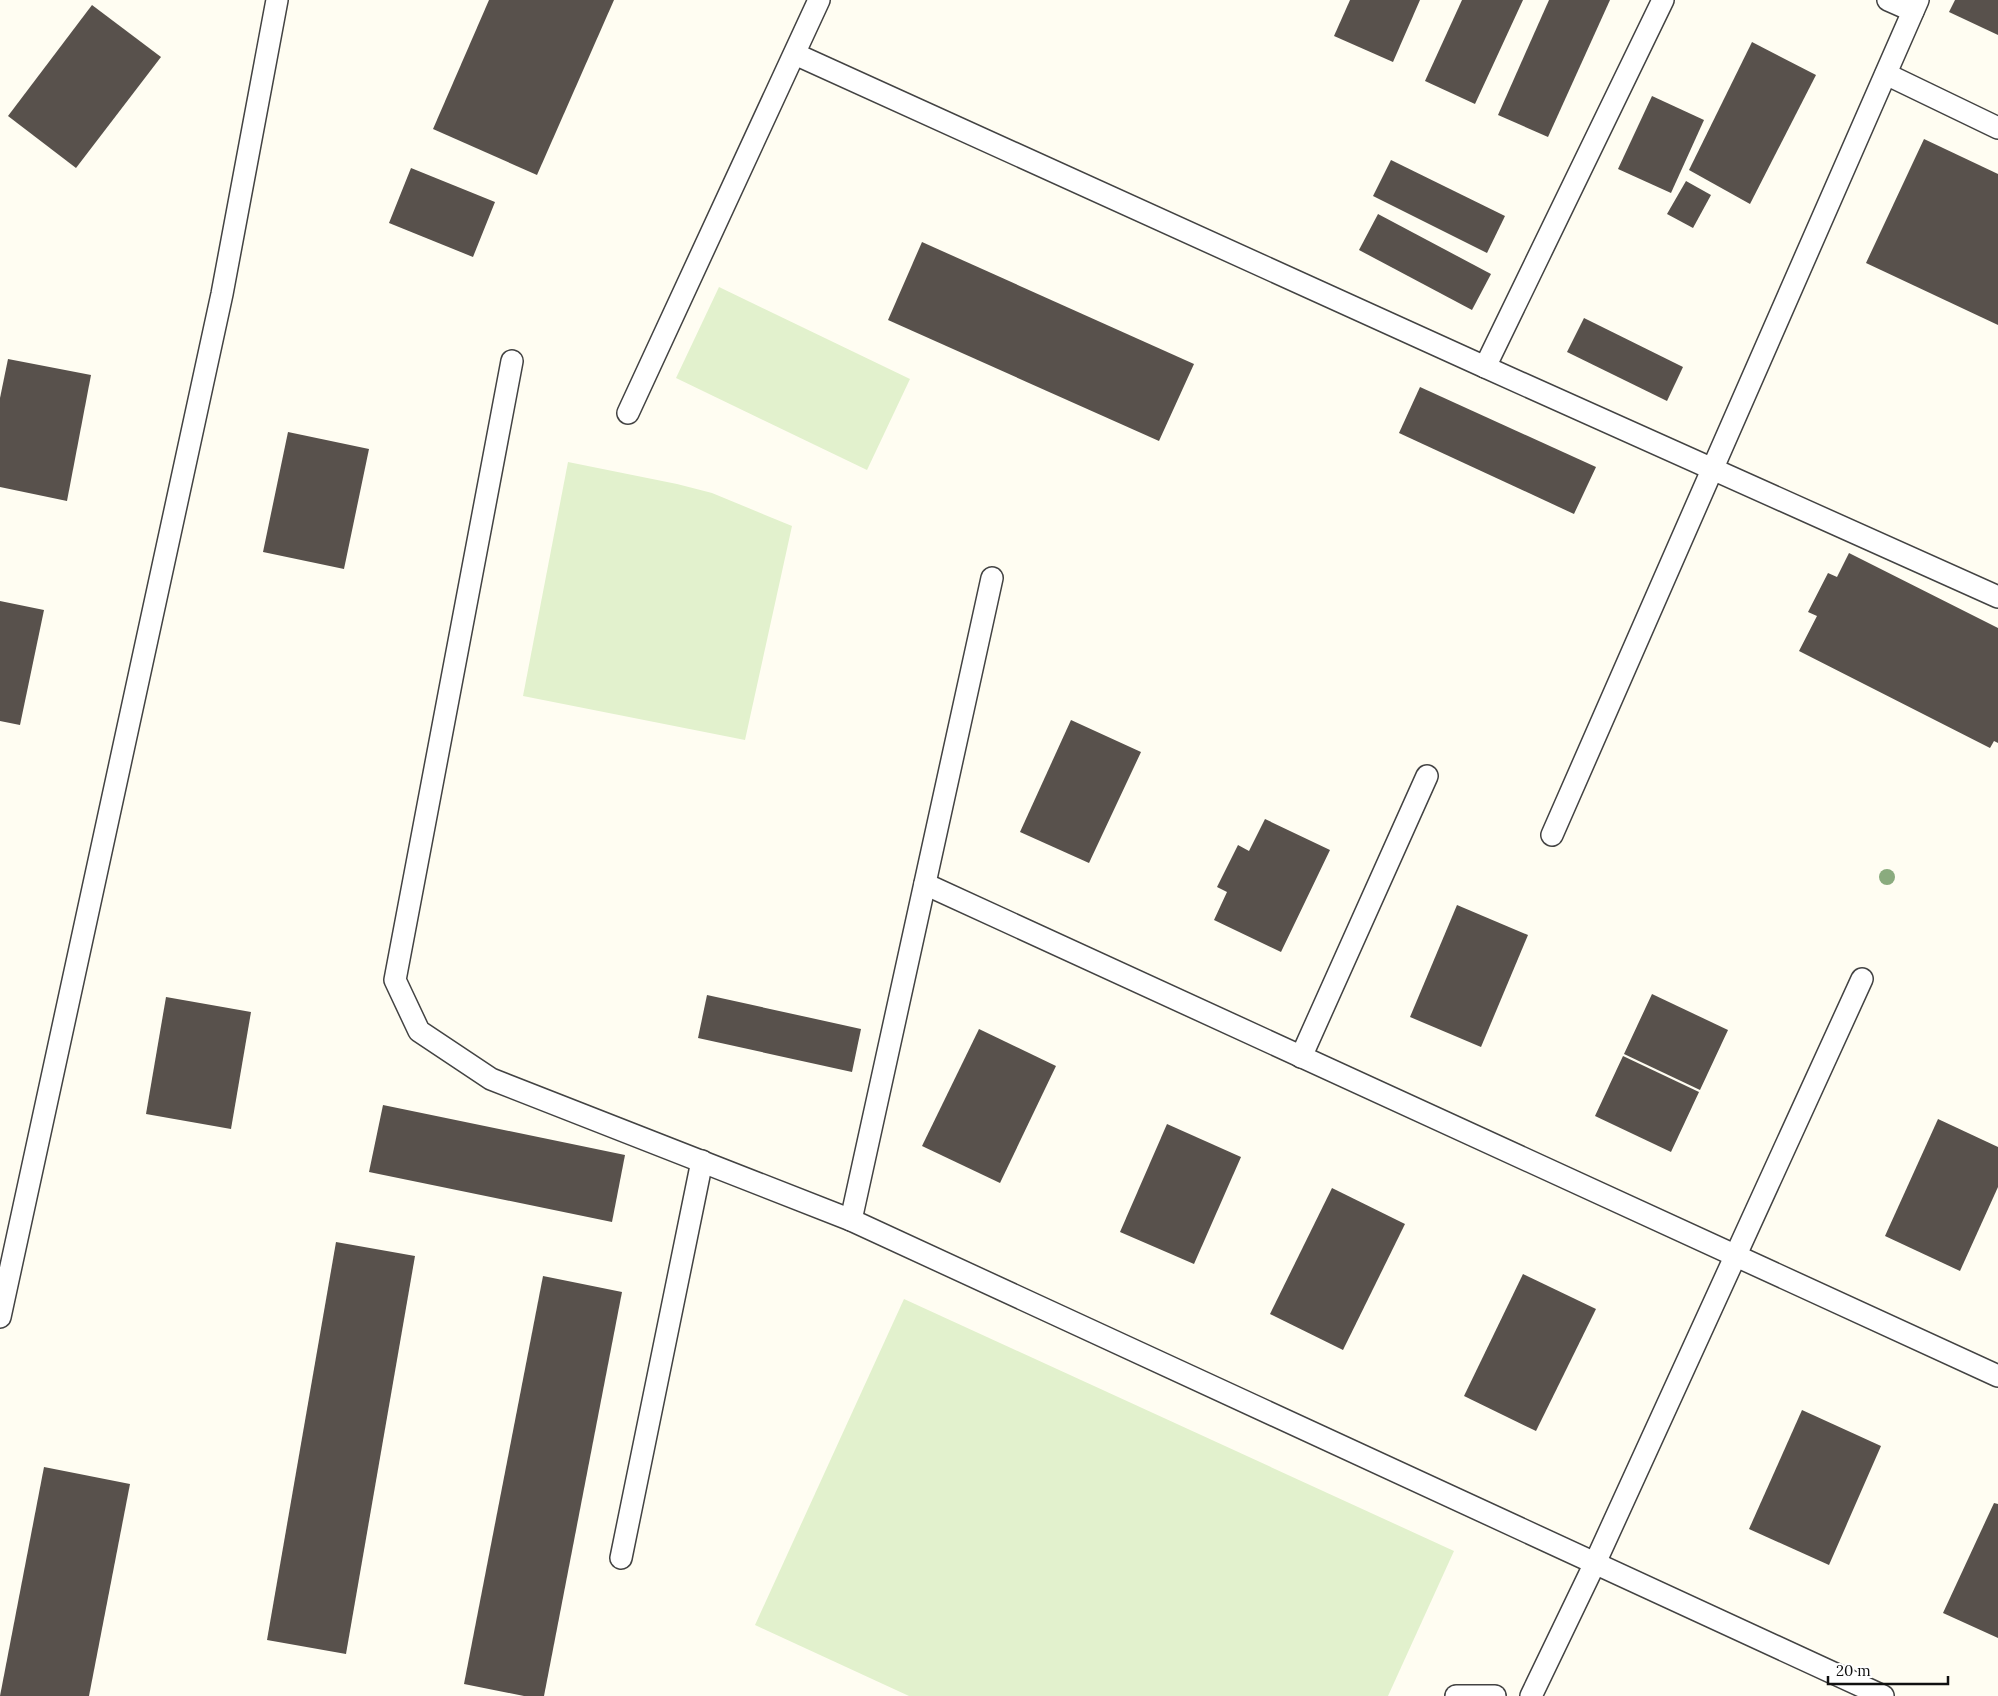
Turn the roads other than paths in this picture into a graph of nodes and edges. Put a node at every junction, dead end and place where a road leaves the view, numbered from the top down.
1 (276, 0) edge
2 (820, 0) edge
3 (1664, 0) edge
4 (1888, 0) edge
5 (1916, 5) edge
6 (795, 54) junction
7 (1886, 74) junction
8 (1998, 128) edge
9 (512, 361) dead end
10 (1485, 367) junction
11 (628, 413) dead end
12 (1712, 469) junction
13 (992, 578) dead end
14 (1998, 597) edge
15 (1427, 776) dead end
16 (1552, 835) dead end
17 (925, 884) junction
18 (1862, 979) dead end
19 (1301, 1057) junction
20 (702, 1161) junction
21 (851, 1220) junction
22 (1735, 1256) junction
23 (0, 1317) edge
24 (1998, 1376) edge
25 (621, 1558) dead end
26 (1595, 1563) junction
27 (1456, 1696) edge
28 (1495, 1696) edge
29 (1531, 1696) edge
30 (1883, 1696) edge

1 - 23 lane
2 - 6 lane
3 - 10 lane
4 - 5 lane
5 - 7 lane
6 - 10 lane
6 - 11 lane
7 - 8 lane
7 - 12 lane
9 - 20 lane
10 - 12 lane
12 - 14 lane
12 - 16 lane
13 - 17 lane
15 - 19 lane
17 - 19 lane
17 - 21 lane
18 - 22 lane
19 - 22 lane
20 - 21 lane
20 - 25 lane
21 - 26 lane
22 - 24 lane
22 - 26 lane
26 - 29 lane
26 - 30 lane
27 - 28 lane

